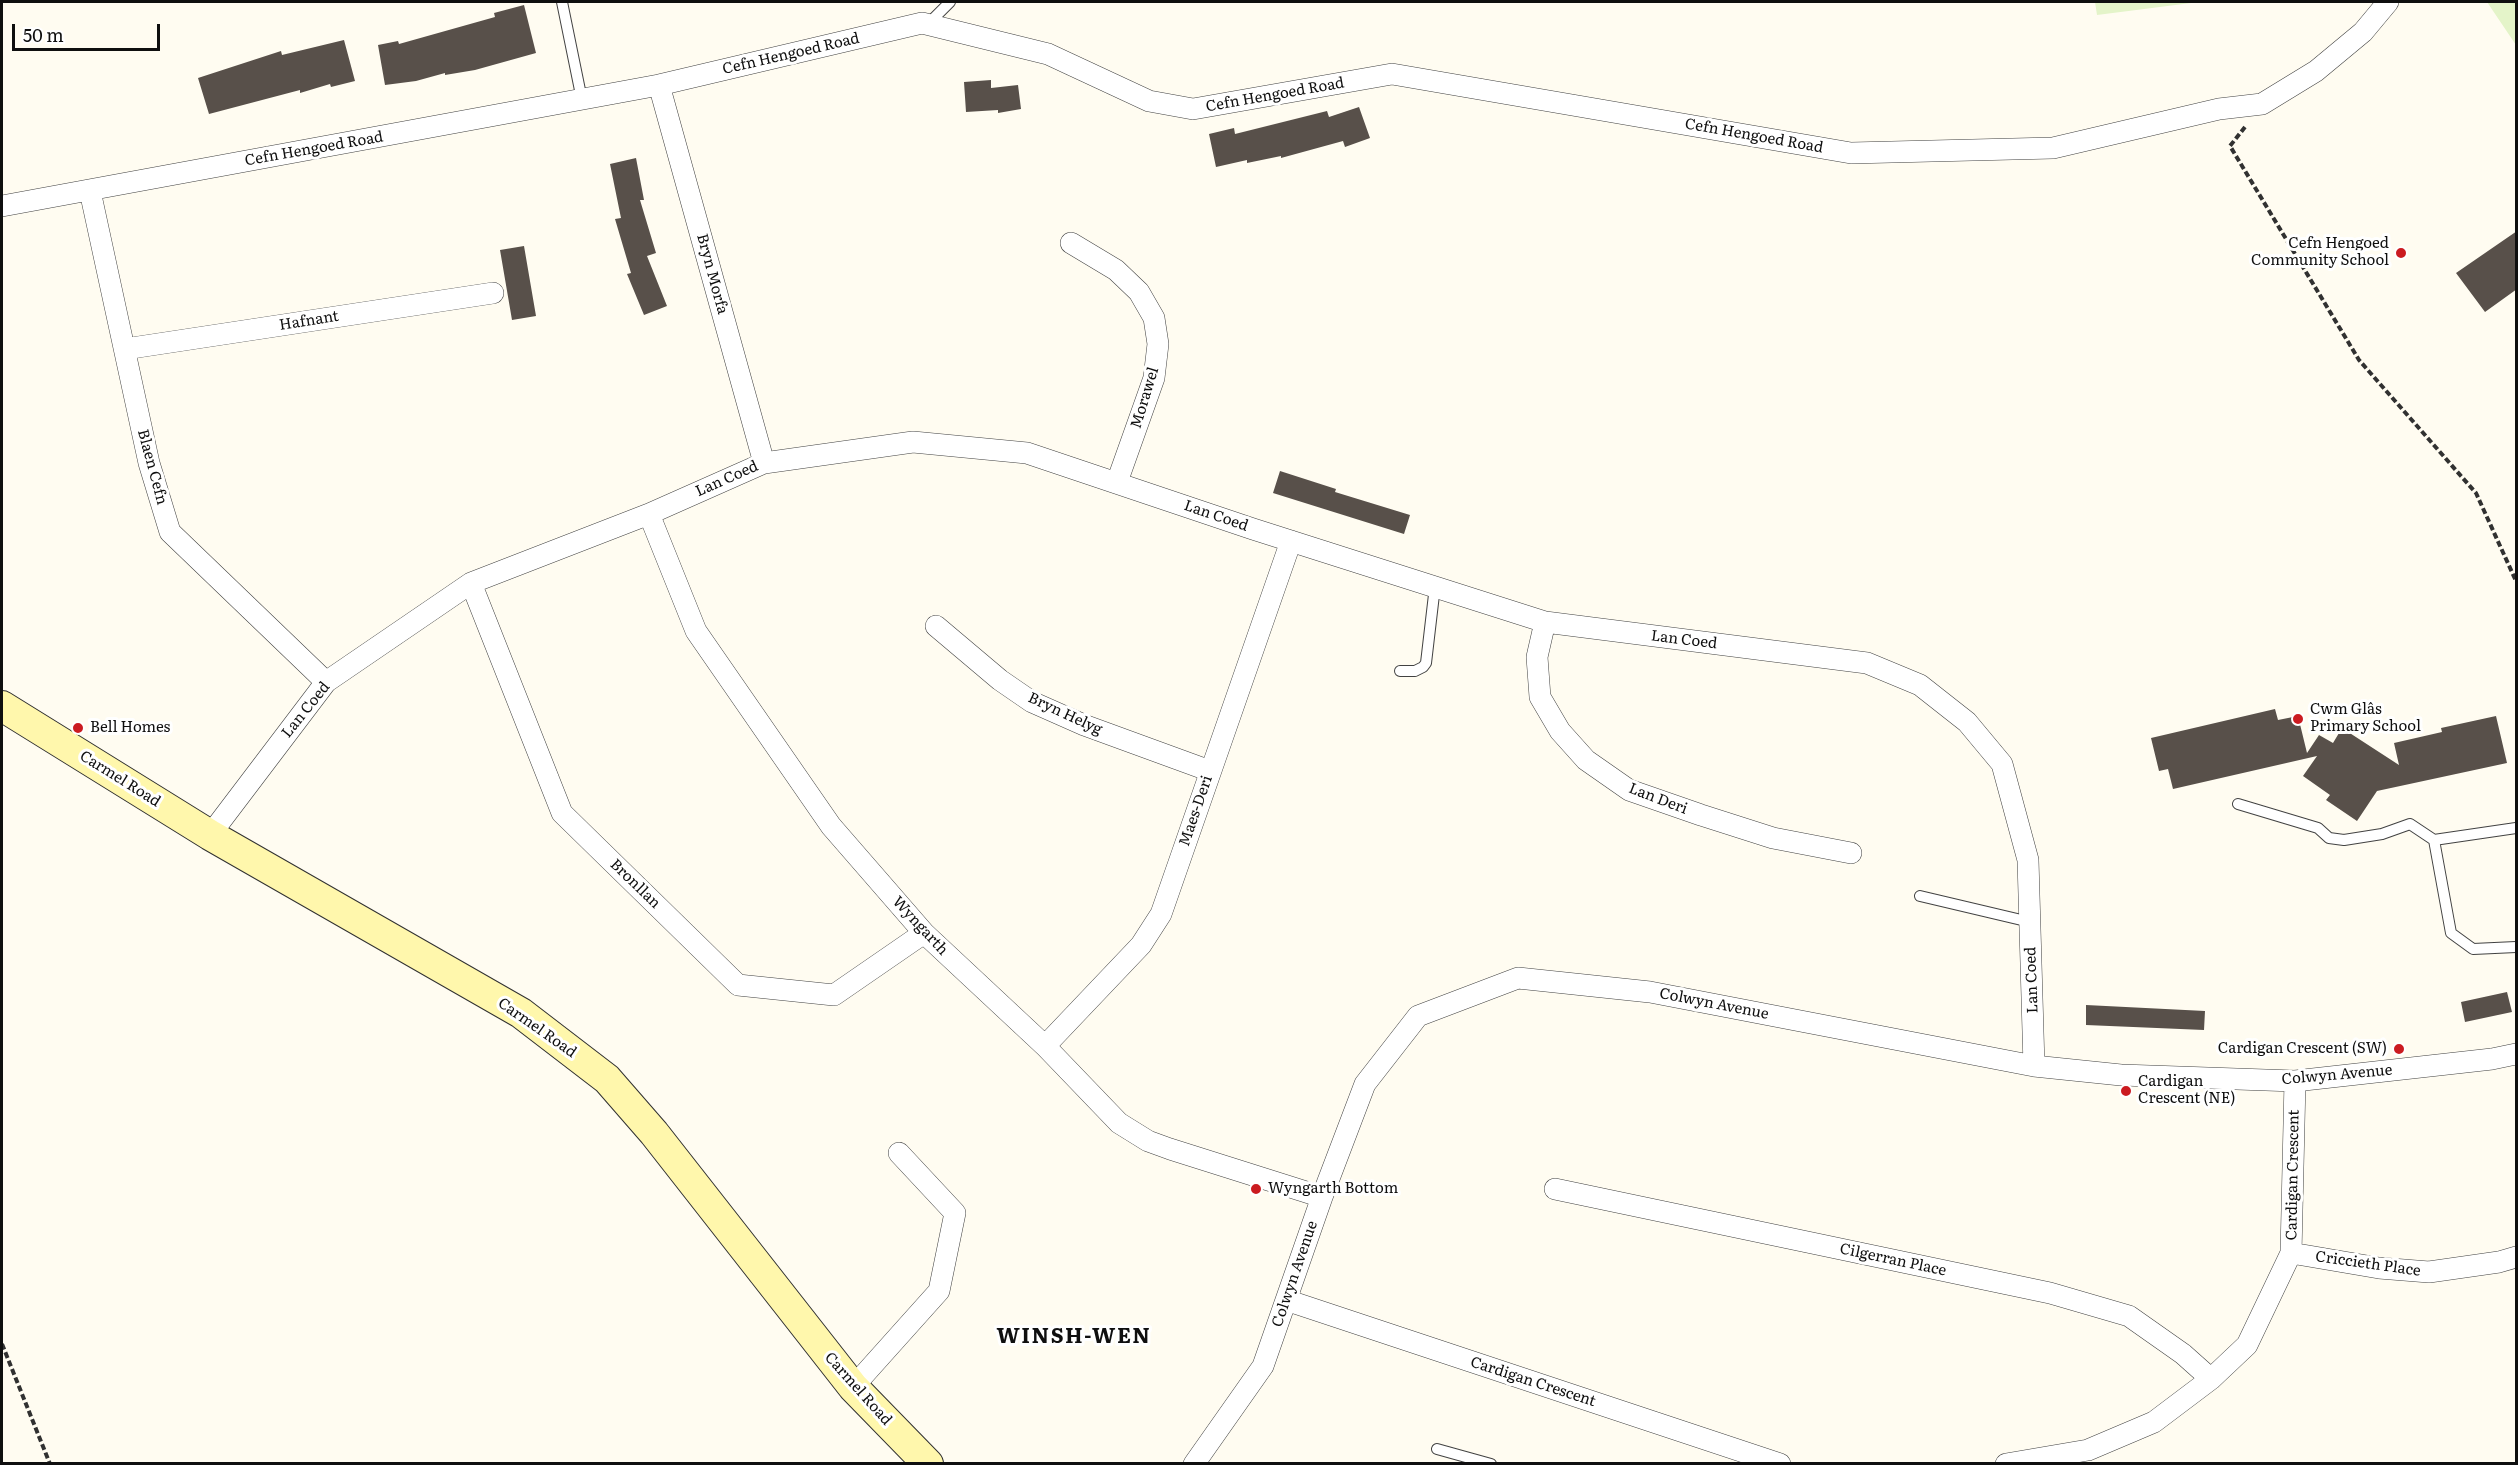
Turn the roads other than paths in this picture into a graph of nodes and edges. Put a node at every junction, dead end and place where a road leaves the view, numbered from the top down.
1 (562, 2) edge
2 (950, 2) edge
3 (2388, 2) edge
4 (928, 24) junction
5 (660, 85) junction
6 (582, 100) junction
7 (90, 190) junction
8 (2, 206) edge
9 (1071, 243) dead end
10 (493, 293) dead end
11 (124, 349) junction
12 (764, 463) junction
13 (1117, 482) junction
14 (649, 514) junction
15 (1291, 540) junction
16 (471, 583) junction
17 (1435, 586) junction
18 (1545, 622) junction
19 (936, 626) dead end
20 (1400, 671) dead end
21 (326, 682) junction
22 (2, 706) edge
23 (1210, 771) junction
24 (2238, 804) dead end
25 (2517, 828) edge
26 (210, 835) junction
27 (2434, 840) junction
28 (1851, 853) dead end
29 (1920, 896) dead end
30 (2030, 922) junction
31 (924, 933) junction
32 (2517, 947) edge
33 (1045, 1047) junction
34 (2517, 1054) edge
35 (2034, 1066) junction
36 (2295, 1081) junction
37 (898, 1153) dead end
38 (1555, 1189) dead end
39 (1322, 1197) junction
40 (2291, 1252) junction
41 (2517, 1257) edge
42 (1286, 1300) junction
43 (2211, 1379) junction
44 (853, 1387) junction
45 (1437, 1449) dead end
46 (928, 1464) edge
47 (1194, 1464) edge
48 (1491, 1464) edge
49 (1780, 1464) edge
50 (2006, 1464) edge

1 - 6 lane
2 - 4 lane
3 - 4 street, Cefn Hengoed Road
4 - 5 street, Cefn Hengoed Road
5 - 6 street, Cefn Hengoed Road
5 - 12 street, Bryn Morfa
6 - 7 street, Cefn Hengoed Road
7 - 8 street, Cefn Hengoed Road
7 - 11 street, Blaen Cefn
9 - 13 street, Morawel
10 - 11 street, Hafnant
11 - 21 street, Blaen Cefn
12 - 13 street, Lan Coed
12 - 14 street, Lan Coed
13 - 15 street, Lan Coed
14 - 16 street, Lan Coed
14 - 31 street, Wyngarth
15 - 17 street, Lan Coed
15 - 23 street, Maes-Deri
16 - 21 street, Lan Coed
16 - 31 street, Bronllan
17 - 18 street, Lan Coed
17 - 20 lane
18 - 28 street, Lan Deri
18 - 30 street, Lan Coed
19 - 23 street, Bryn Helyg
21 - 26 street, Lan Coed
22 - 26 street, Carmel Road
23 - 33 street, Maes-Deri
24 - 27 lane
25 - 27 lane
26 - 44 street, Carmel Road
27 - 32 lane
29 - 30 lane
30 - 35 street, Lan Coed
31 - 33 street, Wyngarth
33 - 39 street, Wyngarth
34 - 36 street, Colwyn Avenue
35 - 36 street, Colwyn Avenue
35 - 39 street, Colwyn Avenue
36 - 40 street, Cardigan Crescent
37 - 44 street
38 - 43 street, Cilgerran Place
39 - 42 street, Colwyn Avenue
40 - 41 street, Criccieth Place
40 - 43 street, Cardigan Crescent
42 - 47 street, Colwyn Avenue
42 - 49 street, Cardigan Crescent
43 - 50 street, Cardigan Crescent
44 - 46 street, Carmel Road
45 - 48 lane

